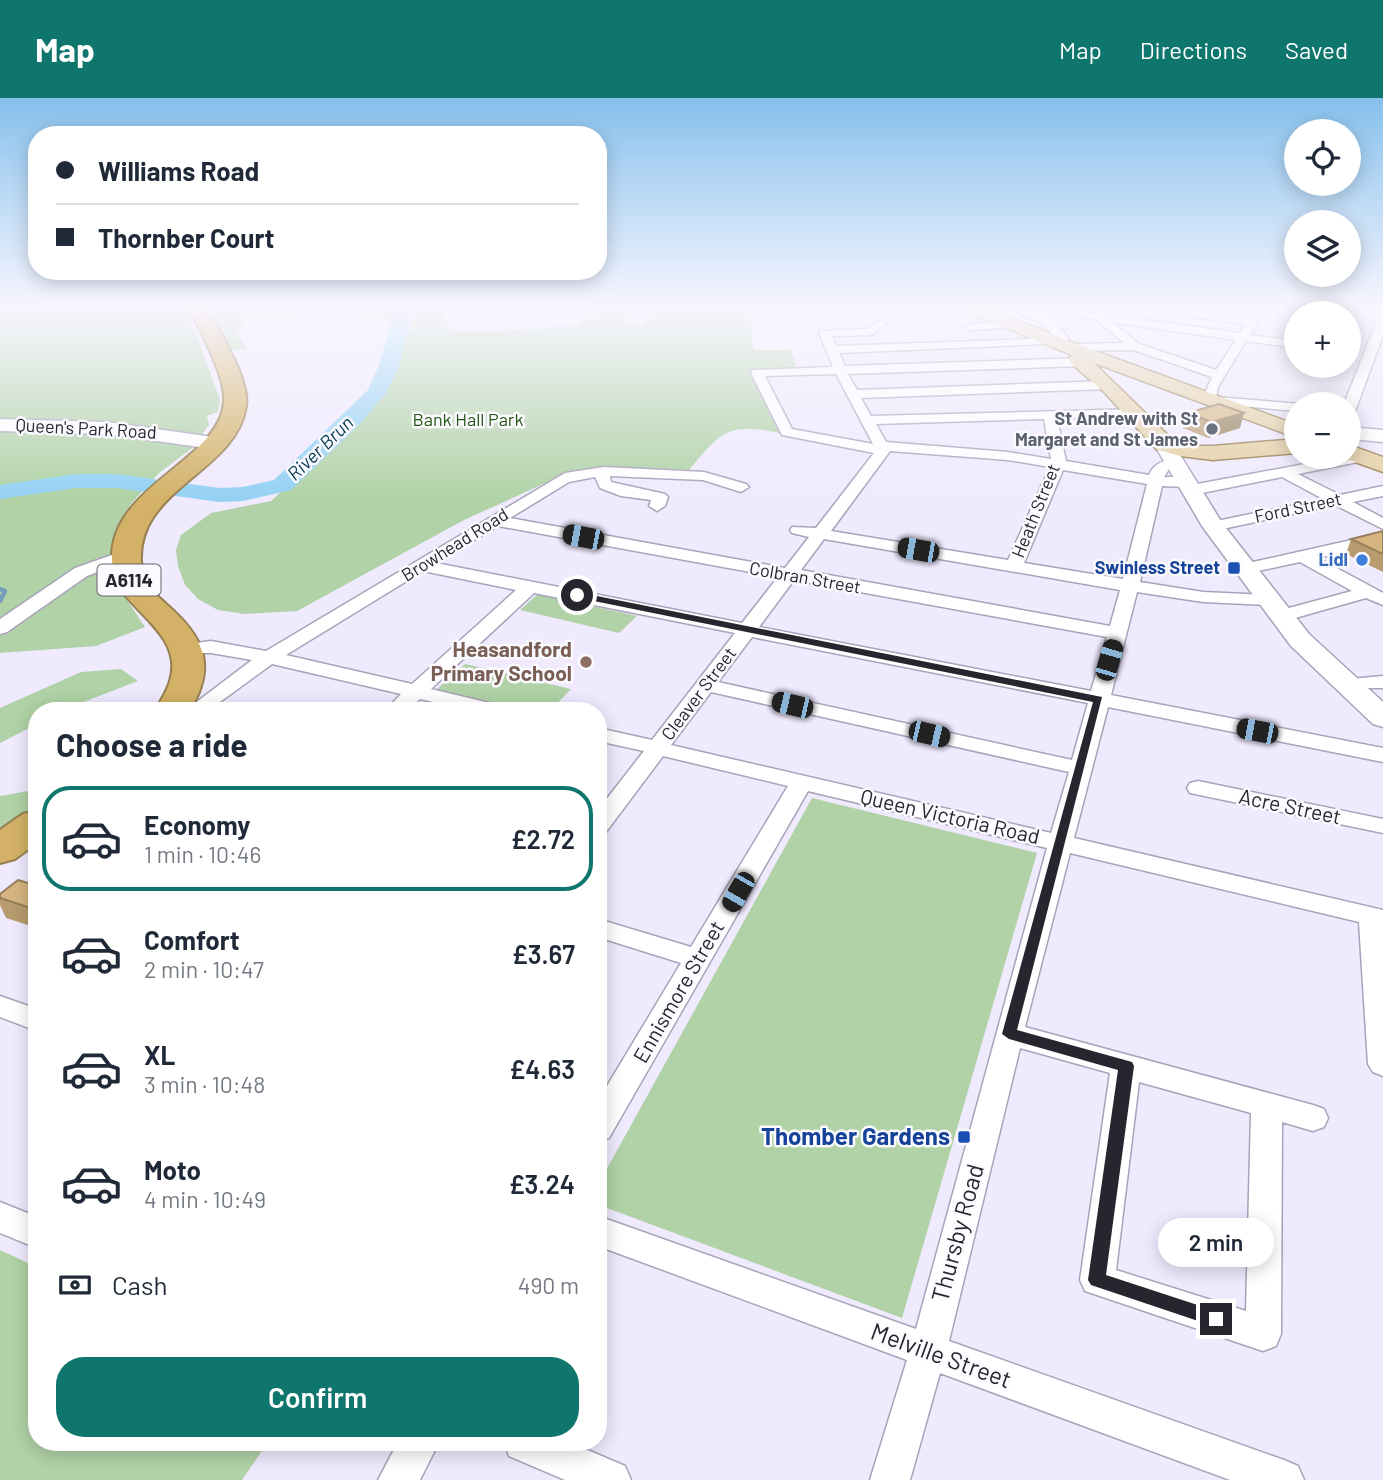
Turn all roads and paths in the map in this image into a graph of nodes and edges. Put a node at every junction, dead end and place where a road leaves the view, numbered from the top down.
1 (226, 371) edge
2 (786, 371) edge
3 (841, 371) edge
4 (1092, 371) edge
5 (1131, 371) edge
6 (1214, 371) edge
7 (1221, 371) edge
8 (1368, 371) edge
9 (1219, 375) junction
10 (1179, 388) junction
11 (1113, 390) junction
12 (1358, 392) edge
13 (853, 394) junction
14 (1211, 400) junction
15 (1284, 406) edge
16 (1136, 412) junction
17 (231, 415) junction
18 (1050, 415) junction
19 (867, 419) junction
20 (0, 425) edge
21 (165, 433) junction
22 (1284, 433) edge
23 (1361, 434) edge
24 (1284, 436) edge
25 (1383, 436) edge
26 (212, 443) junction
27 (1164, 443) junction
28 (883, 448) junction
29 (1213, 454) junction
30 (1365, 458) edge
31 (1059, 463) junction
32 (604, 471) junction
33 (1283, 472) junction
34 (1185, 480) junction
35 (741, 487) dead end
36 (1154, 489) junction
37 (1383, 491) edge
38 (1337, 500) junction
39 (657, 506) dead end
40 (494, 520) junction
41 (1383, 524) edge
42 (1213, 526) junction
43 (798, 530) dead end
44 (820, 534) junction
45 (1383, 538) edge
46 (126, 555) junction
47 (1302, 556) junction
48 (422, 566) junction
49 (1014, 566) junction
50 (1244, 569) junction
51 (789, 575) junction
52 (531, 586) junction
53 (1130, 586) junction
54 (1375, 596) edge
55 (1275, 608) junction
56 (0, 628) edge
57 (747, 631) junction
58 (1117, 633) junction
59 (188, 653) junction
60 (269, 657) junction
61 (1383, 682) edge
62 (1346, 684) junction
63 (706, 685) junction
64 (415, 693) junction
65 (1099, 700) junction
66 (177, 702) edge
67 (207, 702) edge
68 (405, 702) edge
69 (457, 702) edge
70 (1383, 718) edge
71 (607, 736) edge
72 (658, 748) junction
73 (1383, 755) edge
74 (1080, 768) junction
75 (802, 782) junction
76 (1198, 788) dead end
77 (607, 815) edge
78 (1383, 826) edge
79 (28, 830) edge
80 (1060, 843) junction
81 (0, 850) edge
82 (1378, 918) edge
83 (607, 931) edge
84 (699, 958) junction
85 (0, 1006) edge
86 (28, 1017) edge
87 (1382, 1025) edge
88 (1009, 1034) junction
89 (1383, 1064) edge
90 (1126, 1066) junction
91 (1267, 1105) junction
92 (607, 1114) edge
93 (1313, 1118) dead end
94 (0, 1217) edge
95 (28, 1229) edge
96 (607, 1234) edge
97 (928, 1351) junction
98 (415, 1451) edge
99 (544, 1451) edge
100 (398, 1480) edge
101 (611, 1480) edge
102 (890, 1480) edge
103 (1284, 1480) edge

1 - 17 highway
2 - 28 street
3 - 13 street
4 - 11 main road
5 - 10 main road
6 - 9 street
7 - 9 street
8 - 12 street
9 - 14 street
10 - 11 main road
10 - 14 main road
11 - 13 street
11 - 16 main road
13 - 19 street
14 - 15 street
14 - 22 main road
16 - 18 street
16 - 27 main road
17 - 21 street
17 - 26 highway, A6114
18 - 19 street
18 - 31 street, Heath Street
19 - 28 street
20 - 21 street, Queen's Park Road
21 - 26 street, Queen's Park Road
23 - 25 street
24 - 29 main road
26 - 46 highway, A6114
27 - 29 main road
27 - 34 street
28 - 31 street
28 - 44 street, Cleaver Street
29 - 34 street
30 - 33 street
31 - 36 street
31 - 49 street, Heath Street
32 - 35 street, Browhead Road
32 - 39 street
32 - 40 street, Browhead Road
33 - 34 street
33 - 38 street
34 - 36 street
34 - 36 street
34 - 42 street
36 - 53 street, Thursby Road
37 - 38 street, Ford Street
38 - 41 street
38 - 42 street, Ford Street
40 - 48 street, Browhead Road
40 - 51 street, Colbran Street
42 - 50 street
43 - 44 street
44 - 49 street
44 - 51 street, Cleaver Street
45 - 47 street
46 - 56 street
46 - 59 highway, A6114
47 - 50 street
47 - 54 street
48 - 52 street
48 - 60 street, Browhead Road
49 - 53 street
50 - 55 street
51 - 57 street, Cleaver Street
51 - 58 street, Colbran Street
52 - 57 street
52 - 64 street
53 - 55 street
53 - 58 street, Thursby Road
54 - 55 street
55 - 62 street
57 - 63 street, Cleaver Street
57 - 65 street
58 - 65 street, Thursby Road
59 - 60 street
59 - 66 highway
60 - 64 street
60 - 67 street, Browhead Road
61 - 62 street
62 - 70 street
63 - 72 street, Cleaver Street
63 - 74 street
64 - 68 street
64 - 69 street
65 - 73 street
65 - 74 street, Thursby Road
71 - 72 street, Queen Victoria Road
72 - 75 street, Queen Victoria Road
72 - 77 street, Cleaver Street
74 - 80 street, Thursby Road
75 - 80 street, Queen Victoria Road
75 - 84 street, Ennismore Street
76 - 78 street, Acre Street
79 - 81 highway
80 - 82 street, Queen Victoria Road
80 - 88 street, Thursby Road
82 - 87 street
83 - 84 street
84 - 92 street, Ennismore Street
85 - 86 street
87 - 89 street
88 - 90 street
88 - 97 street, Thursby Road
90 - 91 street
90 - 91 street
91 - 93 street
94 - 95 street
96 - 97 street, Melville Street
97 - 102 street, Thursby Road
97 - 103 street, Melville Street
98 - 100 street
99 - 101 street

